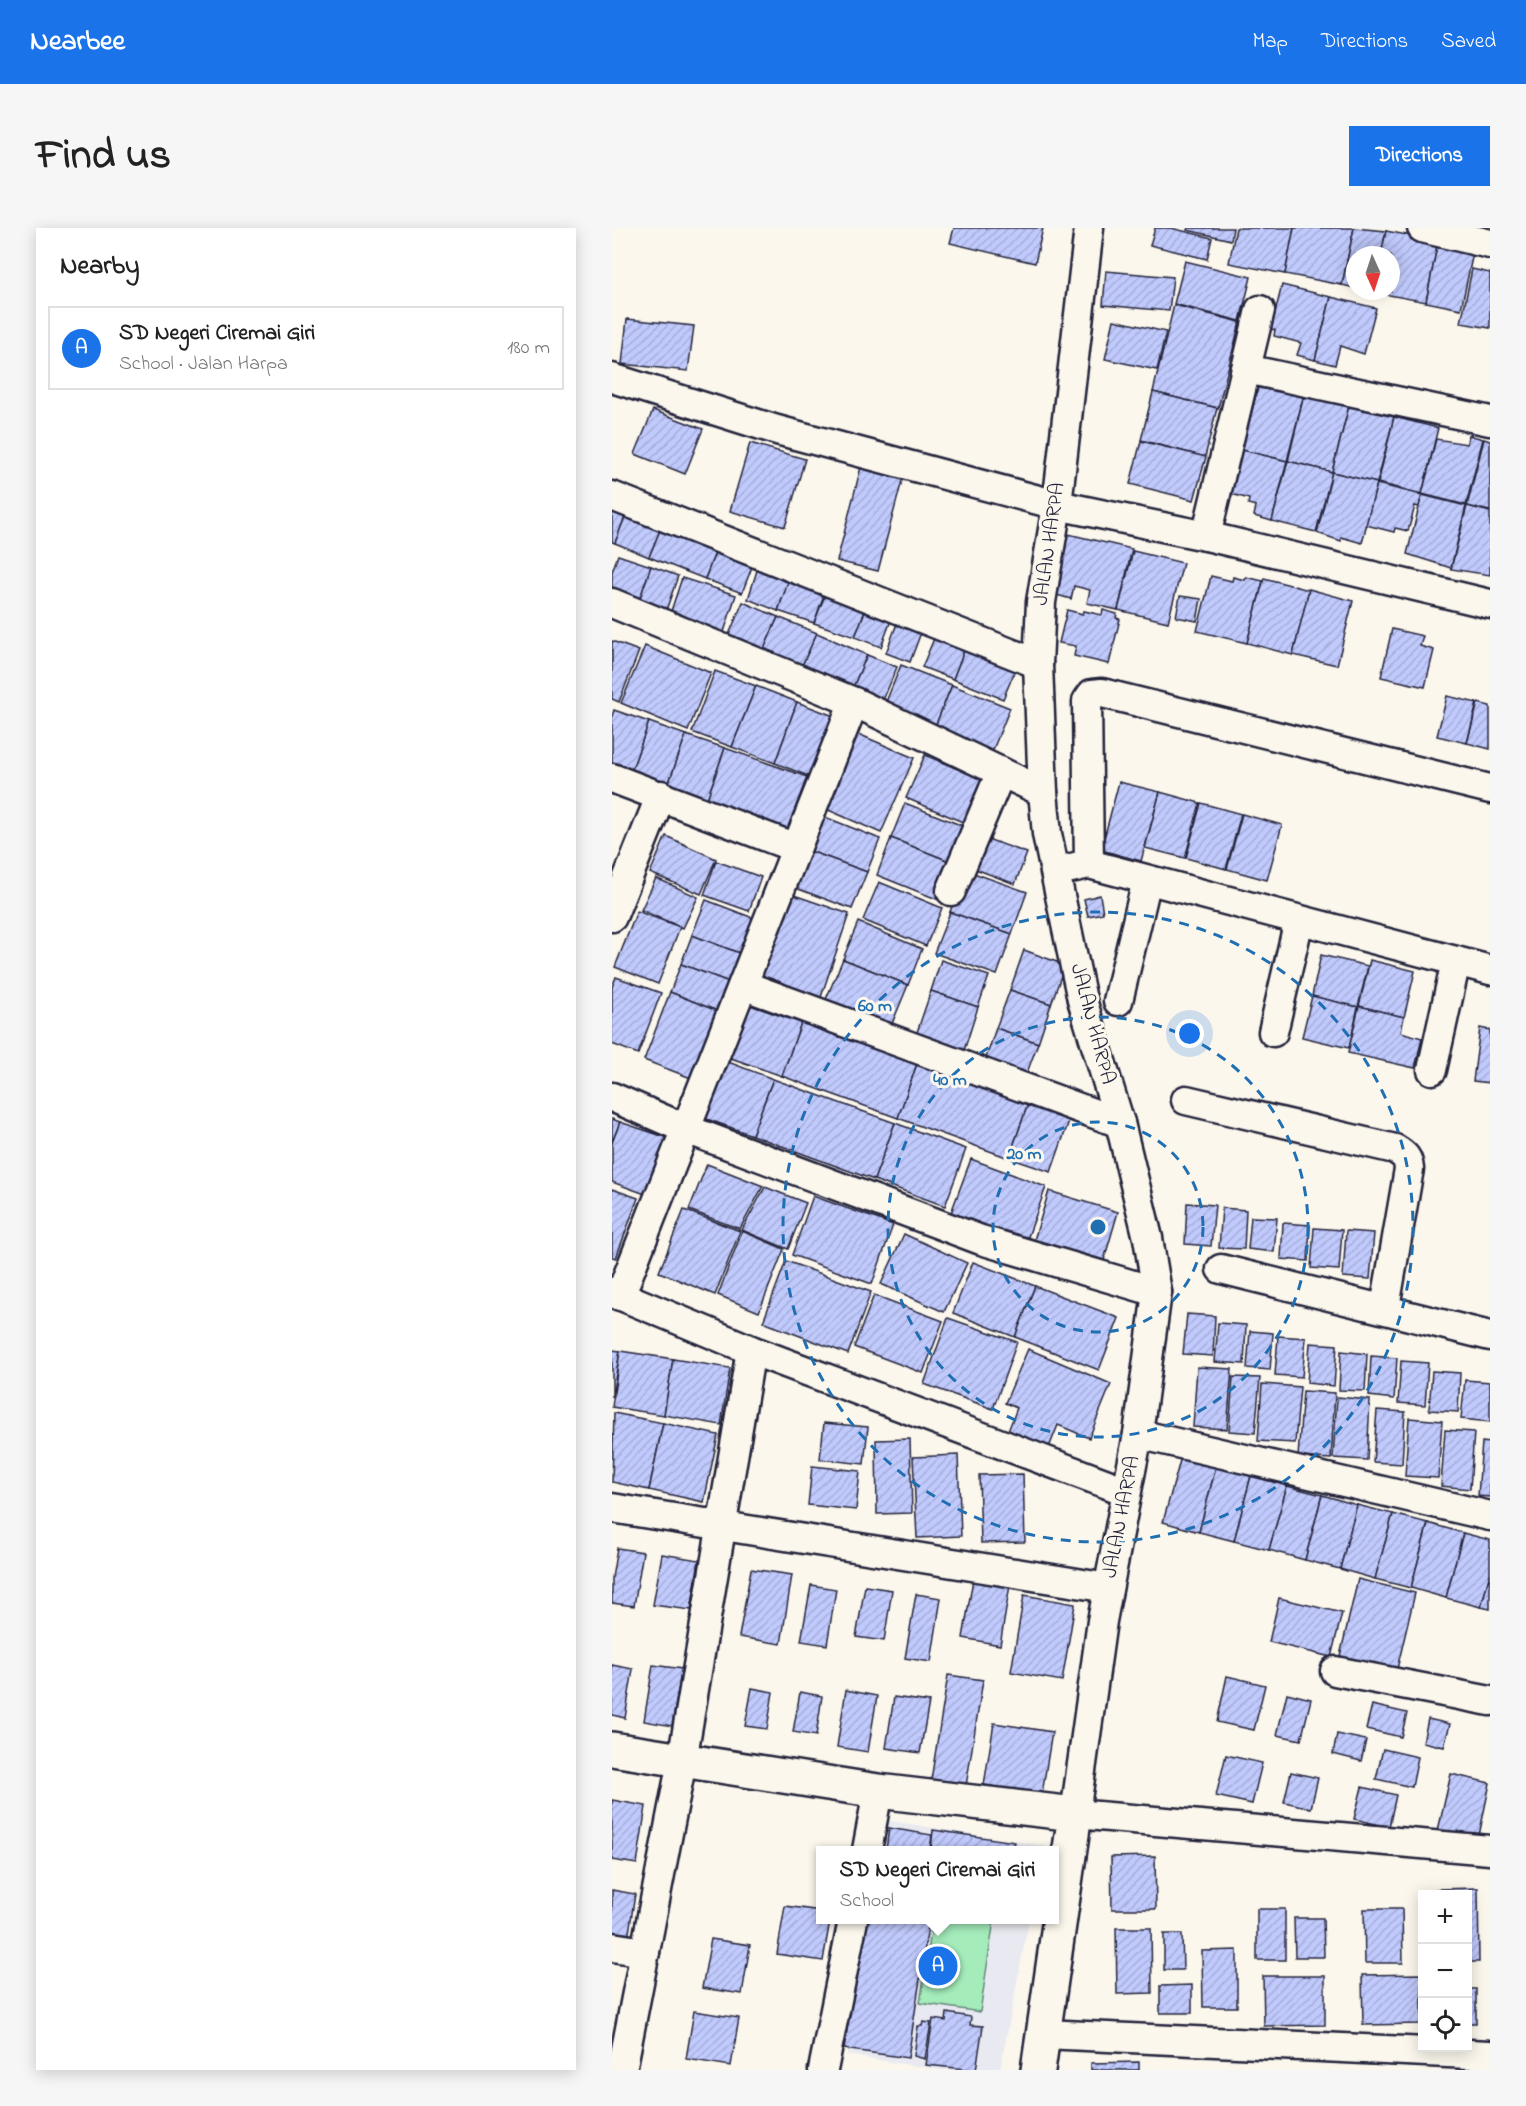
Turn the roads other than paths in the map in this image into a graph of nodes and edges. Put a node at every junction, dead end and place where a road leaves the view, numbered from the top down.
1 (1089, 228) edge
2 (1422, 228) edge
3 (1490, 244) edge
4 (1260, 310) dead end
5 (1246, 369) junction
6 (612, 378) edge
7 (1490, 421) edge
8 (612, 496) edge
9 (1057, 505) junction
10 (1206, 536) junction
11 (612, 603) edge
12 (1490, 604) edge
13 (1038, 664) junction
14 (854, 702) junction
15 (1001, 772) junction
16 (612, 778) edge
17 (1490, 789) edge
18 (1043, 792) junction
19 (661, 795) junction
20 (796, 848) junction
21 (1089, 864) junction
22 (1055, 872) junction
23 (1147, 880) junction
24 (951, 891) dead end
25 (612, 917) edge
26 (1299, 920) junction
27 (1456, 961) junction
28 (1490, 970) edge
29 (743, 985) junction
30 (1118, 1001) dead end
31 (1273, 1032) dead end
32 (1431, 1070) dead end
33 (612, 1097) edge
34 (1186, 1100) dead end
35 (1120, 1123) junction
36 (686, 1129) junction
37 (1221, 1269) dead end
38 (1157, 1292) junction
39 (615, 1296) edge
40 (1385, 1307) junction
41 (1490, 1335) edge
42 (751, 1350) junction
43 (1138, 1434) junction
44 (1126, 1491) junction
45 (612, 1508) edge
46 (1490, 1516) edge
47 (721, 1526) junction
48 (1108, 1588) junction
49 (1335, 1671) dead end
50 (1490, 1701) edge
51 (612, 1749) edge
52 (682, 1761) junction
53 (878, 1791) junction
54 (1075, 1814) junction
55 (868, 1846) edge
56 (1490, 1851) edge
57 (852, 1924) edge
58 (612, 1947) edge
59 (645, 1952) junction
60 (1044, 2034) junction
61 (1490, 2055) edge
62 (622, 2070) edge
63 (823, 2070) edge
64 (1038, 2070) edge

1 - 9 street, JALAN HARPA
2 - 3 street
4 - 5 street
5 - 7 street
5 - 10 street
6 - 9 street
8 - 13 street
9 - 10 street
9 - 13 street, JALAN HARPA
10 - 12 street
11 - 14 street
13 - 18 street, JALAN HARPA
14 - 15 street
14 - 20 street
15 - 18 street
15 - 24 street
16 - 19 street
17 - 21 street
18 - 22 street, JALAN HARPA
19 - 20 street
19 - 25 street
20 - 29 street
21 - 22 street
21 - 23 street
22 - 35 street, JALAN HARPA
23 - 26 street
23 - 30 street
26 - 27 street
26 - 31 street
27 - 28 street
27 - 32 street
29 - 35 street
29 - 36 street
33 - 36 street
34 - 40 street
35 - 38 street, JALAN HARPA
36 - 38 street
36 - 39 street
37 - 40 street
38 - 43 street, JALAN HARPA
39 - 42 street
40 - 41 street
42 - 44 street
42 - 47 street
43 - 44 street, JALAN HARPA
43 - 46 street
44 - 48 street, JALAN HARPA
45 - 47 street
47 - 48 street
47 - 52 street
48 - 54 street, JALAN HARPA
49 - 50 street
51 - 52 street
52 - 53 street
52 - 59 street
53 - 54 street
53 - 55 street
54 - 56 street
54 - 60 street
57 - 63 street
58 - 59 street
59 - 62 street
60 - 61 street
60 - 64 street

